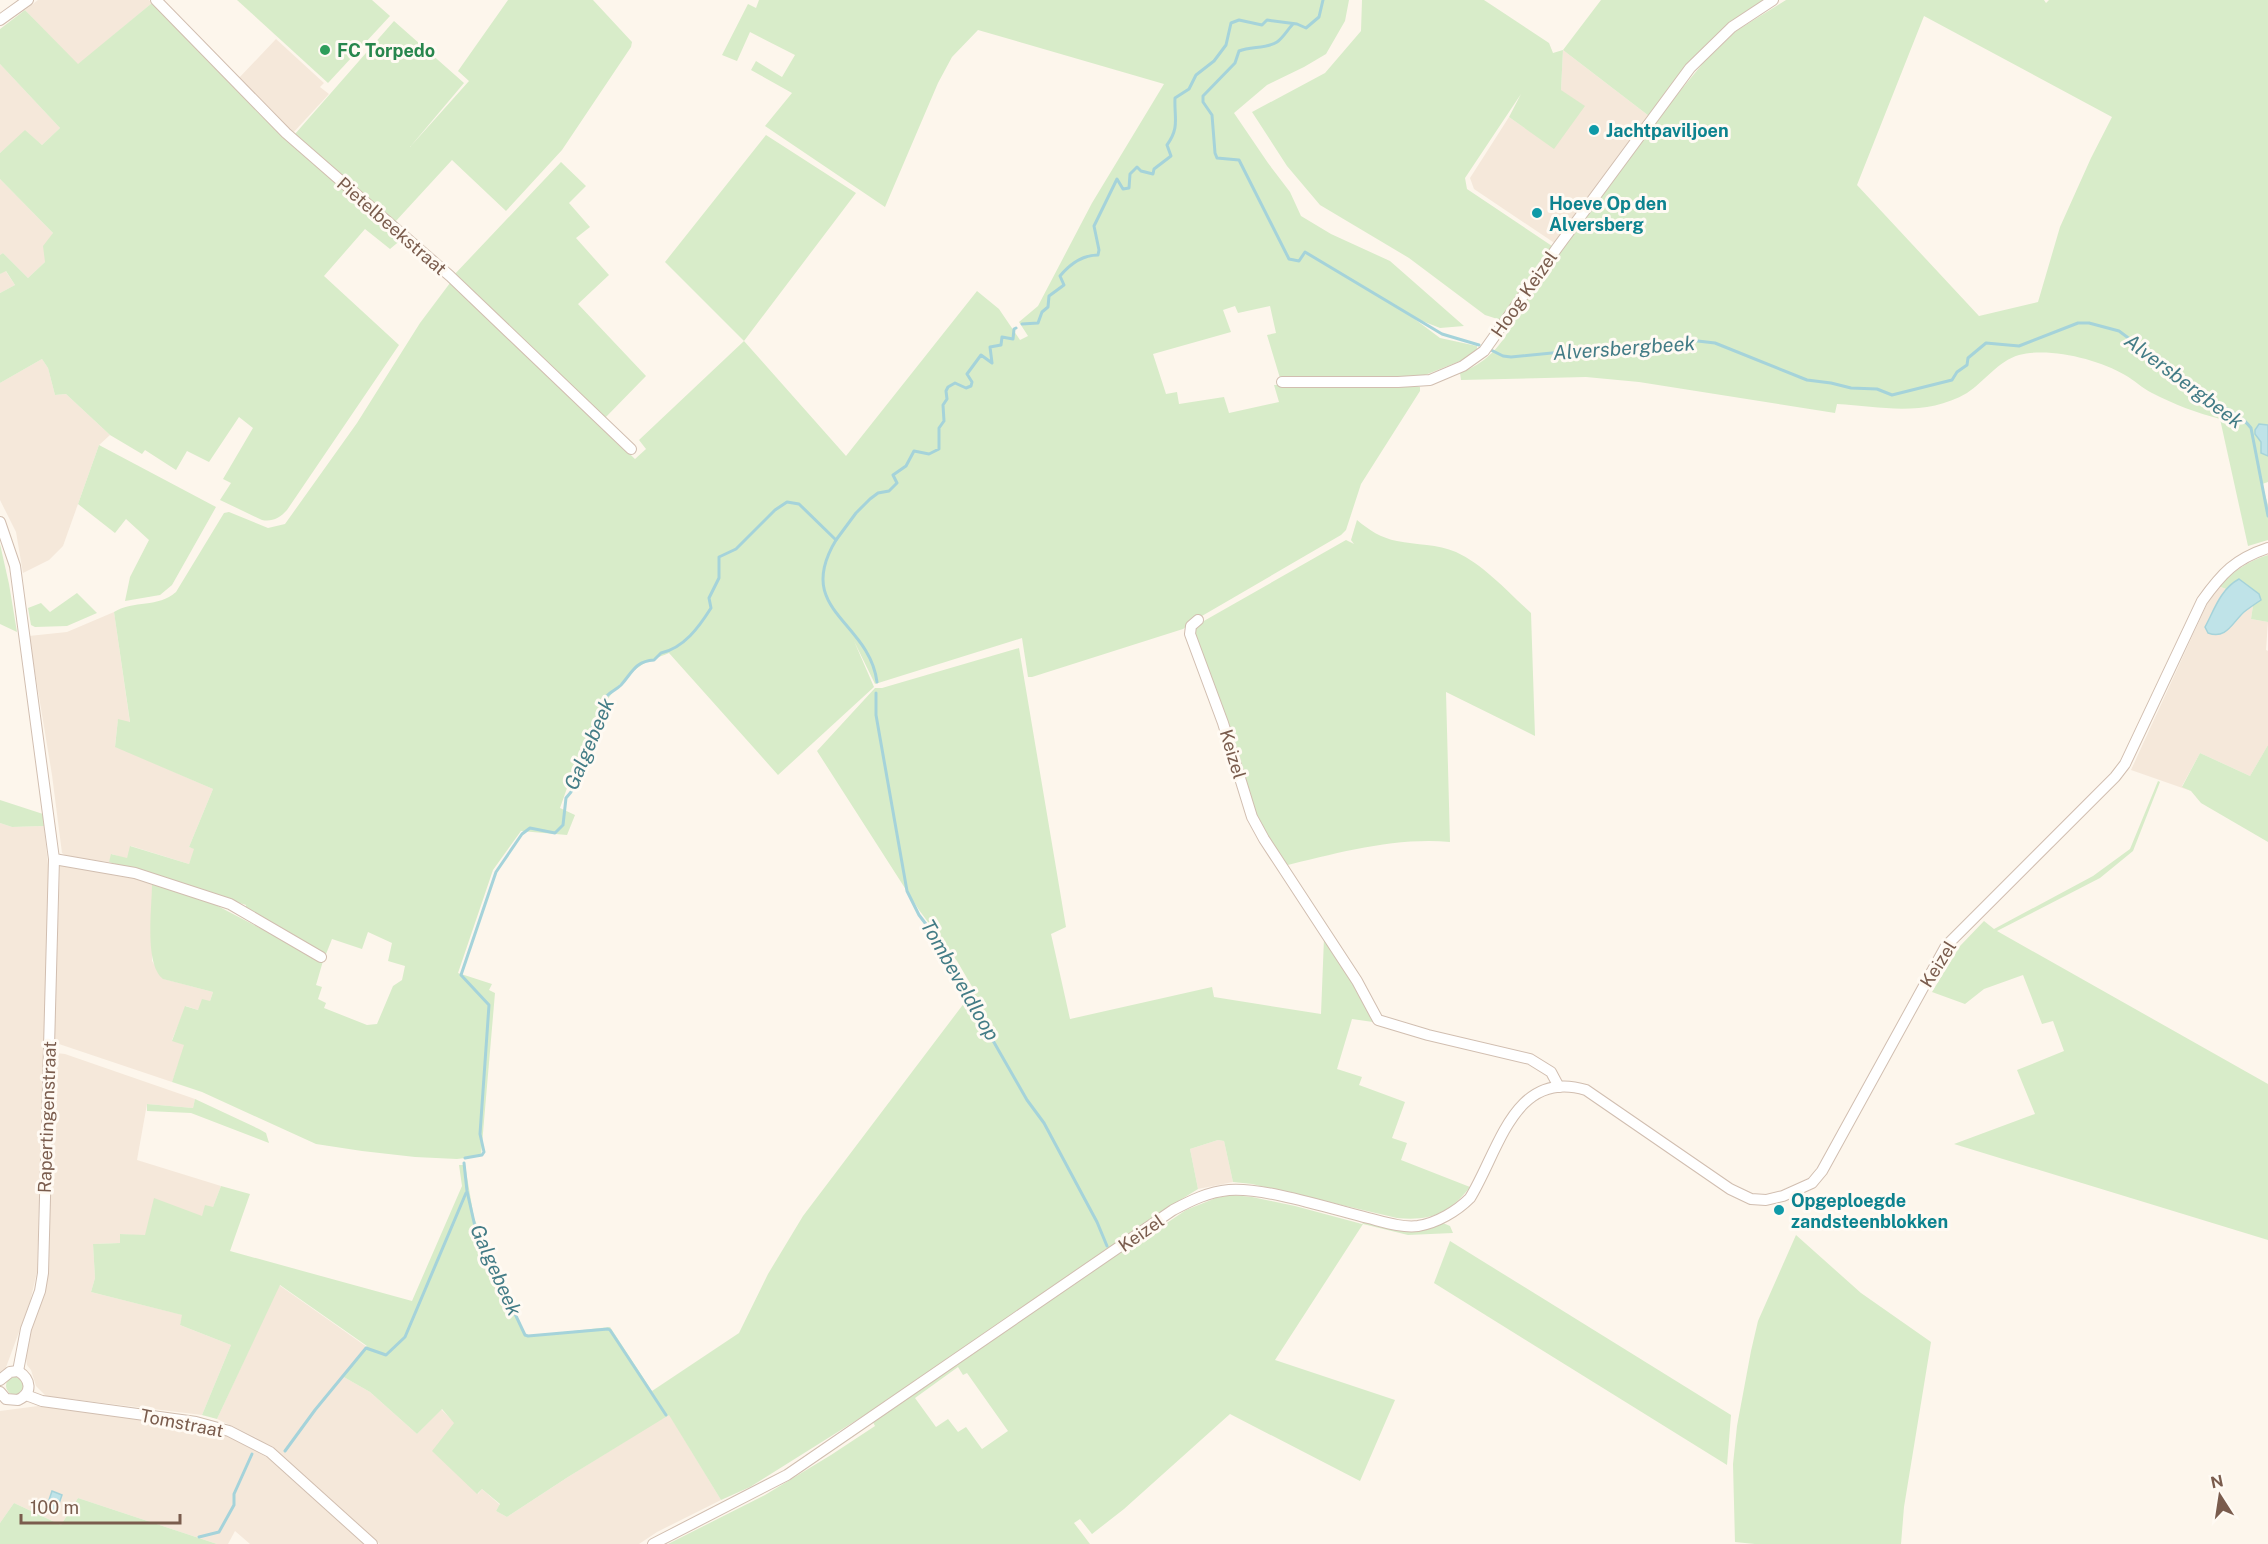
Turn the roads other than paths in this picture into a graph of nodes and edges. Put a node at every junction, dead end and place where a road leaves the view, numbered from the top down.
1 (28, 0) edge
2 (156, 0) edge
3 (1773, 0) edge
4 (0, 20) edge
5 (1282, 382) dead end
6 (631, 449) dead end
7 (0, 522) edge
8 (2268, 548) edge
9 (1198, 620) dead end
10 (54, 859) junction
11 (321, 957) dead end
12 (1559, 1087) junction
13 (18, 1371) junction
14 (0, 1380) edge
15 (1, 1395) edge
16 (26, 1395) junction
17 (372, 1544) edge
18 (653, 1544) edge

1 - 4 street
2 - 6 street, Pietelbeekstraat
3 - 5 street, Hoog Keizel
7 - 10 street, Rapertingenstraat
8 - 12 street, Keizel
9 - 12 street, Keizel
10 - 11 street
10 - 13 street, Rapertingenstraat
12 - 18 street, Keizel
13 - 14 street
13 - 16 street
15 - 16 street, Tomstraat
16 - 17 street, Tomstraat

